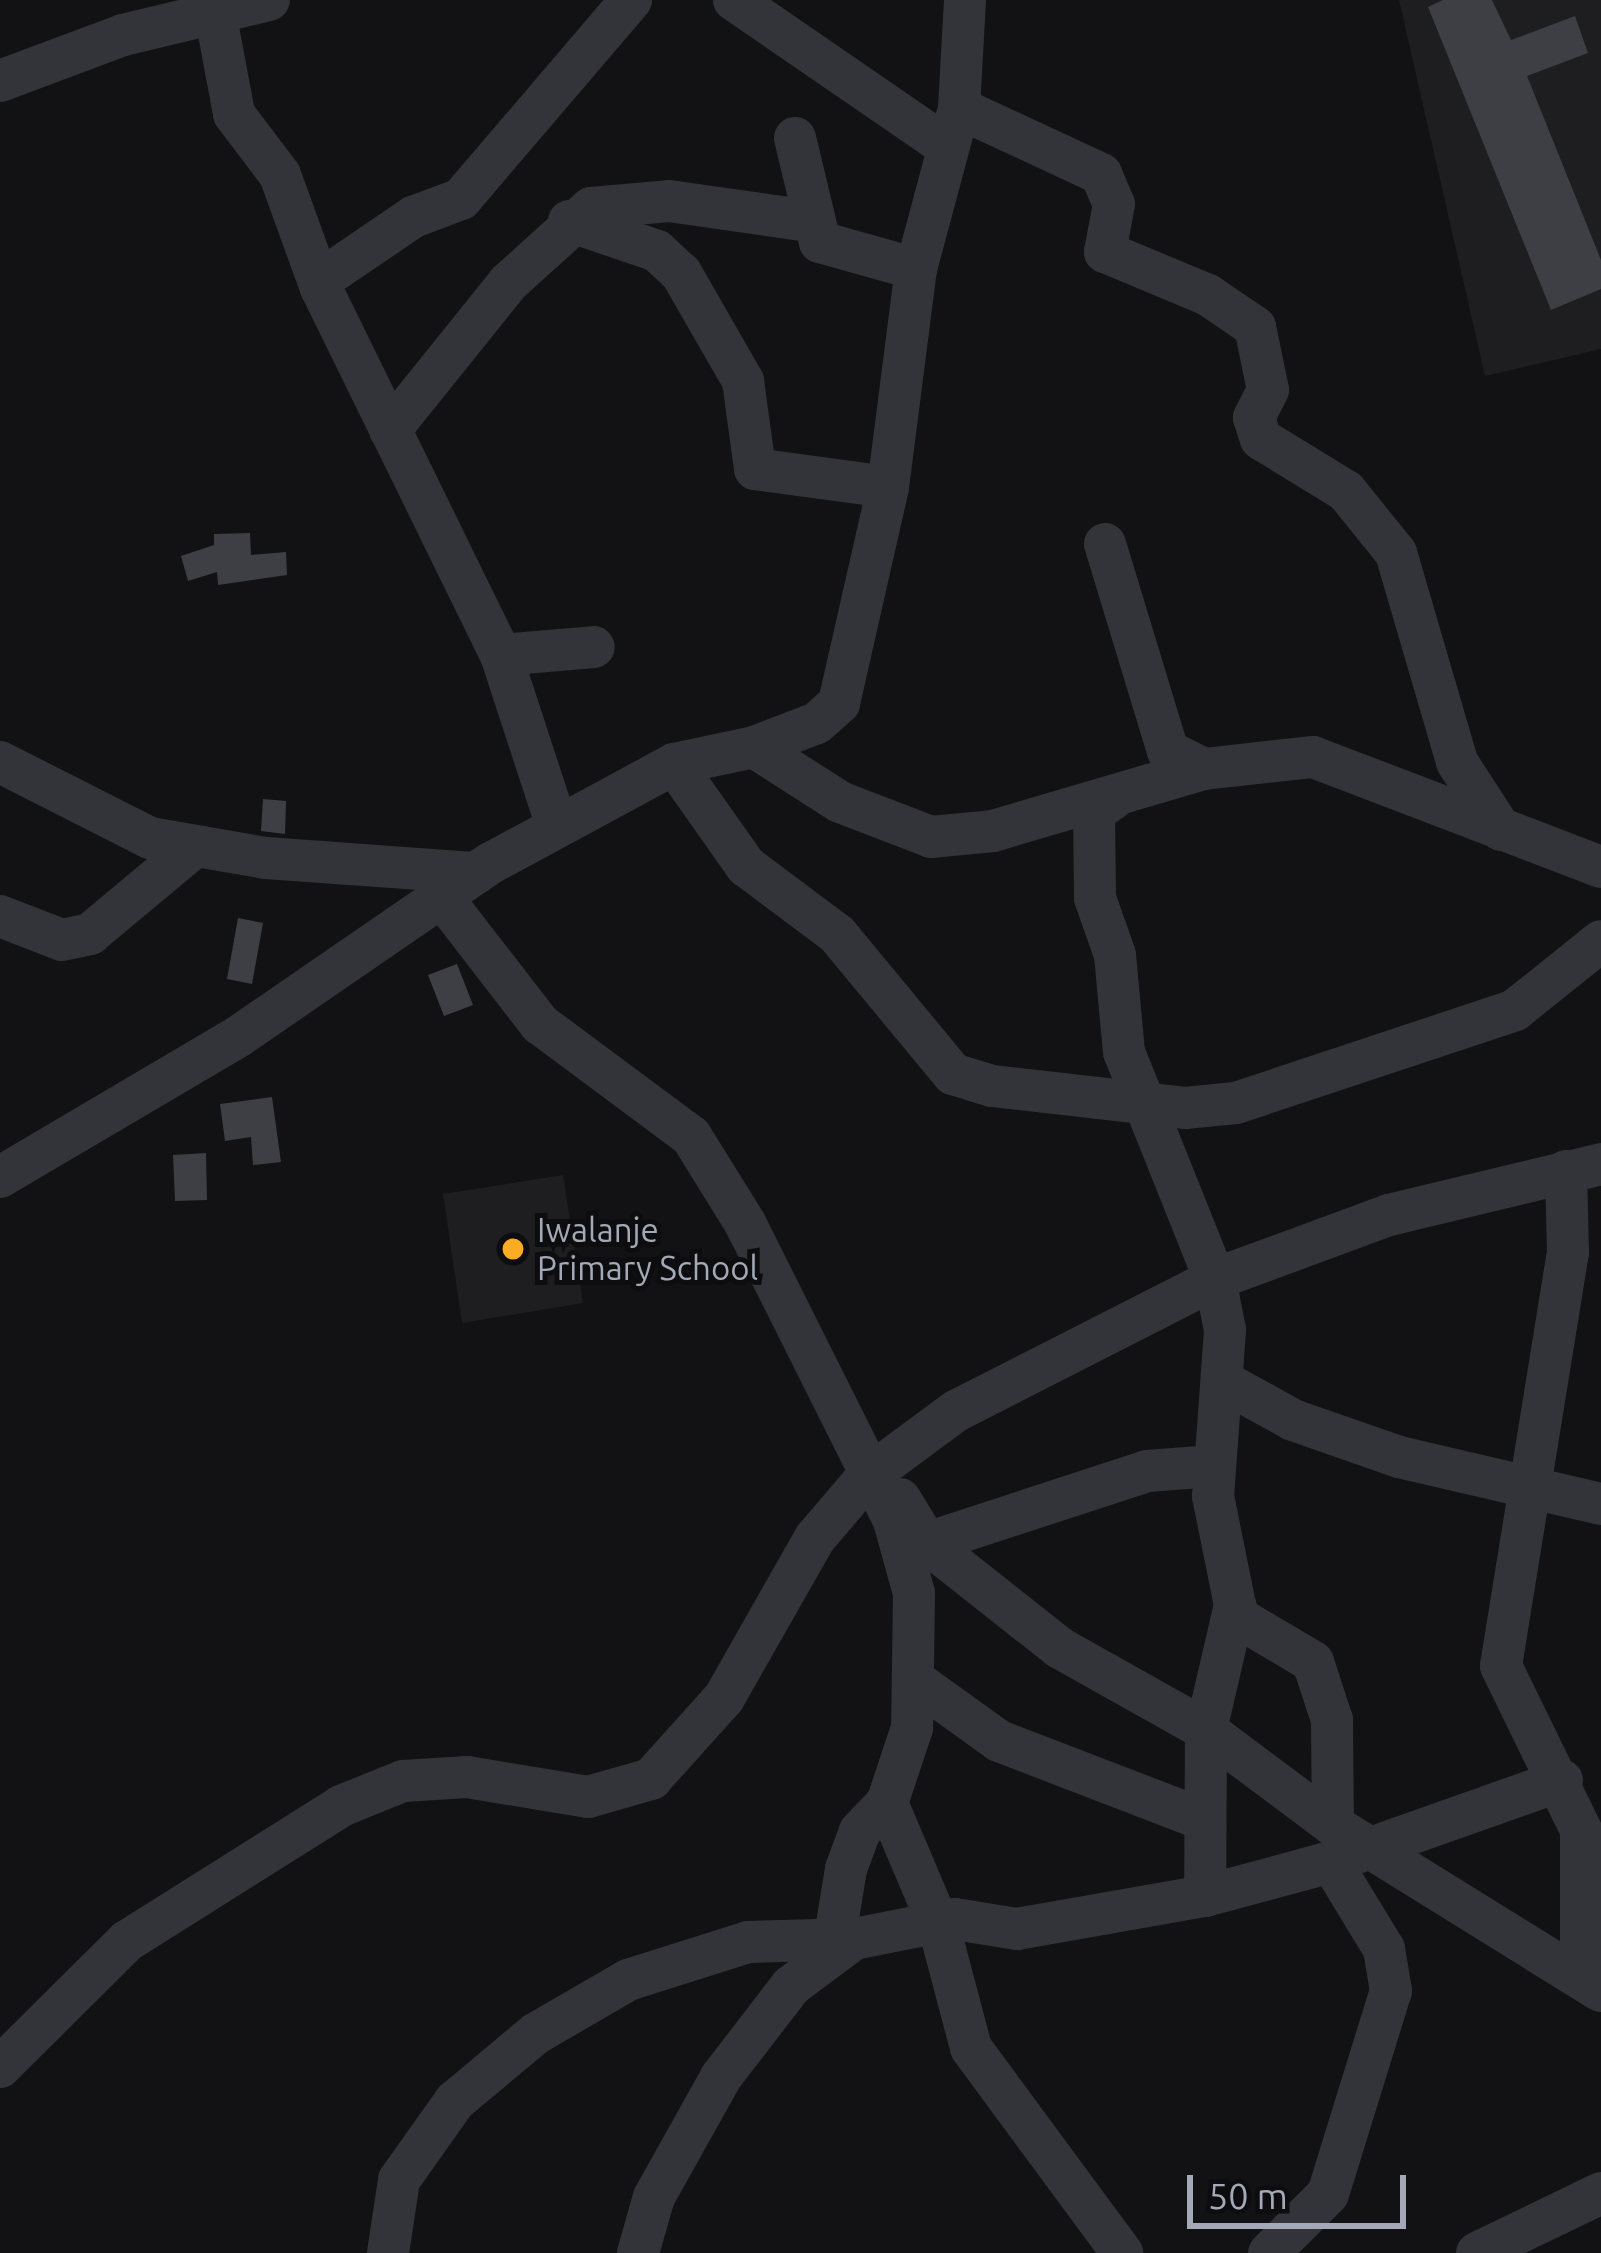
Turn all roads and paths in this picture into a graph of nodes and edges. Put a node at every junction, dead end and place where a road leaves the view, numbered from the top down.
1 (269, 0) edge
2 (631, 0) edge
3 (734, 0) edge
4 (965, 0) edge
5 (199, 9) edge
6 (0, 81) edge
7 (952, 127) junction
8 (795, 138) dead end
9 (808, 220) junction
10 (569, 221) junction
11 (916, 268) junction
12 (319, 280) junction
13 (390, 430) junction
14 (888, 487) junction
15 (1106, 544) dead end
16 (594, 646) dead end
17 (501, 655) junction
18 (754, 747) junction
19 (0, 762) edge
20 (674, 764) junction
21 (1204, 769) junction
22 (1114, 798) junction
23 (557, 826) junction
24 (1501, 830) junction
25 (194, 848) junction
26 (1601, 867) edge
27 (476, 873) junction
28 (441, 896) junction
29 (0, 916) edge
30 (1601, 941) edge
31 (1150, 1105) junction
32 (1584, 1167) edge
33 (0, 1177) edge
34 (1215, 1279) junction
35 (1225, 1382) junction
36 (1214, 1466) junction
37 (874, 1471) junction
38 (1534, 1485) junction
39 (1601, 1504) edge
40 (927, 1543) junction
41 (1235, 1605) junction
42 (917, 1682) junction
43 (1206, 1730) junction
44 (1562, 1780) junction
45 (887, 1803) junction
46 (1200, 1818) junction
47 (1345, 1845) junction
48 (1204, 1896) junction
49 (938, 1923) junction
50 (854, 1939) junction
51 (1599, 1989) edge
52 (0, 2067) edge
53 (1601, 2193) edge
54 (388, 2253) edge
55 (638, 2253) edge
56 (1122, 2253) edge
57 (1269, 2253) edge
58 (1477, 2253) edge

1 - 5 street
2 - 12 street
3 - 7 street
4 - 7 street
5 - 6 street
5 - 12 street
7 - 11 street
7 - 24 street
8 - 9 street
9 - 10 street
9 - 11 street
10 - 13 street
10 - 14 street
11 - 14 street
12 - 13 street
13 - 17 street
14 - 18 street
15 - 21 street
16 - 17 street
17 - 23 street
18 - 20 street
18 - 22 street
19 - 25 street
20 - 23 street
20 - 31 street
21 - 22 street
21 - 24 street
22 - 31 street
23 - 27 street
24 - 26 street
25 - 27 street
25 - 29 street
27 - 28 street
28 - 33 street
28 - 37 street
30 - 31 street
31 - 34 street
32 - 34 street
32 - 38 street
34 - 35 street
34 - 37 street
35 - 36 street
35 - 38 street
36 - 40 street
36 - 41 street
37 - 40 street
37 - 42 street
37 - 52 street
38 - 39 street
38 - 44 street
40 - 43 street
41 - 43 street
41 - 47 street
42 - 45 street
42 - 46 street
43 - 46 street
43 - 47 street
44 - 47 street
44 - 51 street
45 - 49 street
45 - 50 street
46 - 48 street
47 - 48 street
47 - 51 street
47 - 57 street
48 - 49 street
49 - 50 street
49 - 56 street
50 - 54 street
50 - 55 street
53 - 58 street

